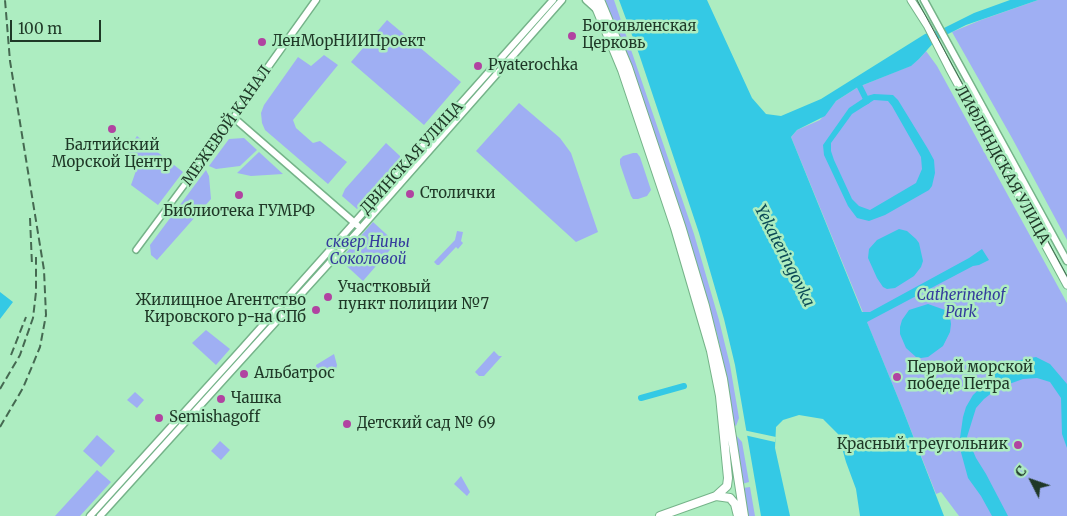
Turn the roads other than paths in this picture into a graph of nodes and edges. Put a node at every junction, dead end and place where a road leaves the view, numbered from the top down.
1 (316, 0) edge
2 (562, 0) edge
3 (568, 0) edge
4 (586, 0) edge
5 (593, 0) edge
6 (600, 0) edge
7 (912, 0) edge
8 (924, 0) edge
9 (555, 3) edge
10 (597, 11) junction
11 (234, 118) junction
12 (355, 223) junction
13 (361, 228) junction
14 (136, 250) dead end
15 (1067, 261) edge
16 (1067, 285) edge
17 (716, 496) junction
18 (90, 516) edge
19 (100, 516) edge
20 (660, 516) edge
21 (738, 516) edge
22 (744, 516) edge

1 - 11 street, МЕЖЕВОЙ КАНАЛ
2 - 9 street, ДВИНСКАЯ УЛИЦА
3 - 9 street
4 - 10 street
5 - 10 main road
6 - 22 main road
7 - 16 main road, ЛИФЛЯНДСКАЯ УЛИЦА
8 - 15 street, ЛИФЛЯНДСКАЯ УЛИЦА
9 - 12 street, ДВИНСКАЯ УЛИЦА
9 - 13 street, ДВИНСКАЯ УЛИЦА
10 - 17 main road
11 - 12 street
11 - 14 street, МЕЖЕВОЙ КАНАЛ
12 - 13 street
12 - 18 street, ДВИНСКАЯ УЛИЦА
13 - 19 street, ДВИНСКАЯ УЛИЦА
17 - 20 main road
17 - 21 main road

